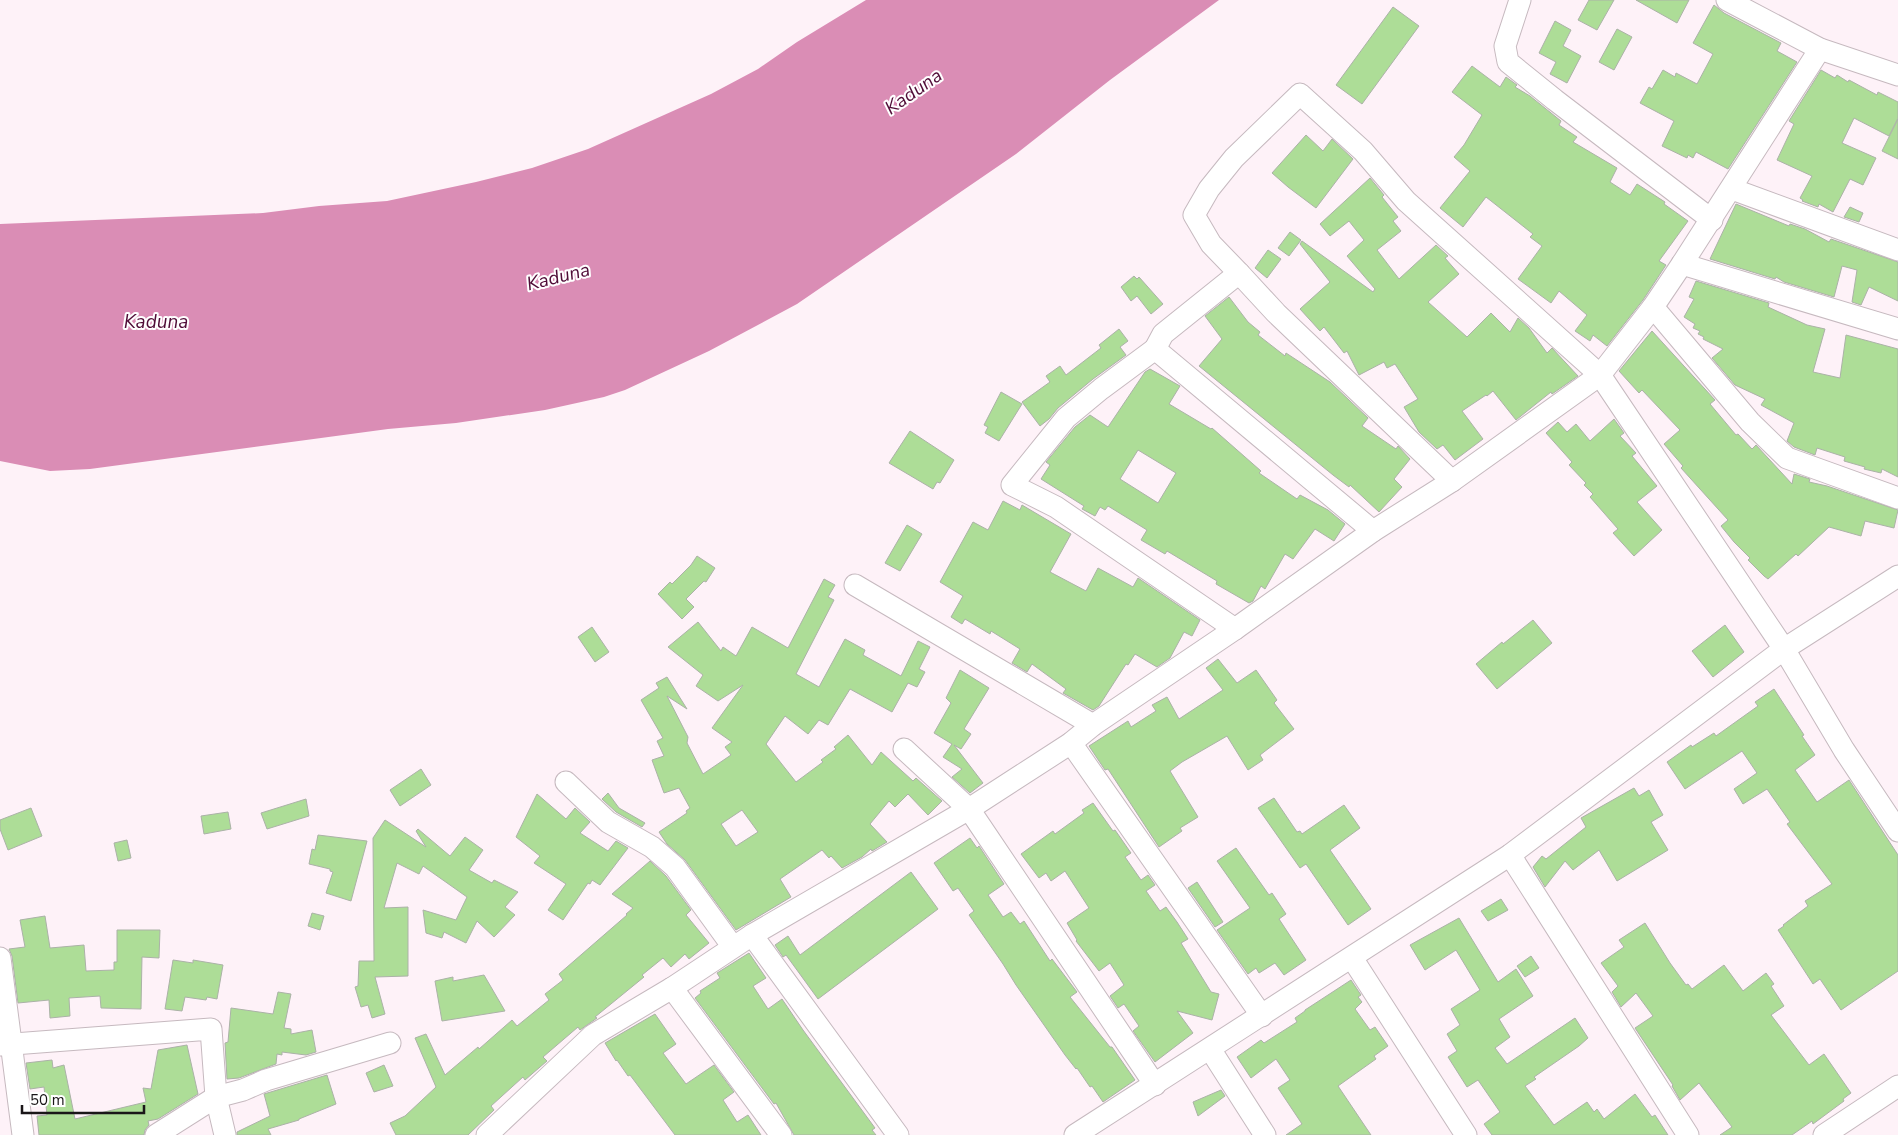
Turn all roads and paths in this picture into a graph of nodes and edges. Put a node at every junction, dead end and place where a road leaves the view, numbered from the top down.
1 (1520, 0) edge
2 (1727, 0) edge
3 (1820, 49) junction
4 (1898, 75) edge
5 (1732, 189) junction
6 (1712, 220) junction
7 (1898, 250) edge
8 (1682, 264) junction
9 (1240, 274) junction
10 (1653, 308) junction
11 (1898, 329) edge
12 (1155, 349) junction
13 (1600, 375) junction
14 (1452, 481) junction
15 (1898, 498) edge
16 (1372, 531) junction
17 (1898, 576) edge
18 (855, 585) dead end
19 (1236, 629) junction
20 (1784, 649) junction
21 (1093, 725) junction
22 (1071, 743) junction
23 (904, 749) dead end
24 (566, 782) dead end
25 (969, 809) junction
26 (1898, 831) edge
27 (1510, 855) junction
28 (752, 935) junction
29 (733, 947) junction
30 (0, 958) edge
31 (1352, 958) junction
32 (672, 988) junction
33 (1262, 1016) junction
34 (390, 1043) dead end
35 (6, 1045) edge
36 (1210, 1049) junction
37 (1155, 1085) junction
38 (1898, 1086) edge
39 (216, 1097) junction
40 (23, 1135) edge
41 (156, 1135) edge
42 (224, 1135) edge
43 (487, 1135) edge
44 (781, 1135) edge
45 (898, 1135) edge
46 (1076, 1135) edge
47 (1265, 1135) edge
48 (1466, 1135) edge
49 (1688, 1135) edge
50 (1824, 1135) edge

1 - 6 street
2 - 3 street
3 - 4 street
3 - 5 street
5 - 6 street
5 - 7 street
6 - 8 street
8 - 10 street
8 - 11 street
9 - 12 street
9 - 13 street
9 - 14 street
10 - 13 street
10 - 15 street
12 - 16 street
12 - 19 street
13 - 14 street
13 - 20 street
14 - 16 street
16 - 19 street
17 - 20 street
18 - 21 street
19 - 21 street
20 - 26 street
20 - 27 street
21 - 22 street
22 - 25 street
22 - 33 street
23 - 25 street
24 - 29 street
25 - 28 street
25 - 37 street
27 - 31 street
27 - 49 street
28 - 29 street
28 - 45 street
29 - 32 street
30 - 35 street
31 - 33 street
31 - 48 street
32 - 43 street
32 - 44 street
33 - 36 street
34 - 39 street
35 - 39 street
35 - 40 street
36 - 37 street
36 - 47 street
37 - 46 street
38 - 50 street
39 - 41 street
39 - 42 street

